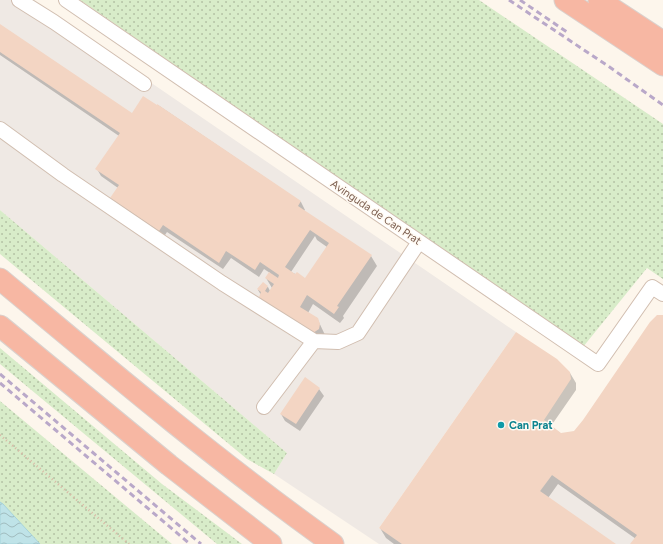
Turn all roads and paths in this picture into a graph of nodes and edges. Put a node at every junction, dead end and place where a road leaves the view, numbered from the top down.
1 (19, 0) edge
2 (66, 0) edge
3 (564, 0) edge
4 (599, 0) edge
5 (616, 0) edge
6 (663, 38) edge
7 (663, 42) edge
8 (663, 65) edge
9 (144, 84) dead end
10 (0, 129) edge
11 (419, 242) junction
12 (0, 279) edge
13 (663, 294) edge
14 (0, 326) edge
15 (314, 341) junction
16 (264, 407) dead end
17 (0, 435) edge
18 (129, 544) edge
19 (271, 544) edge
20 (333, 544) edge

1 - 9 street
2 - 11 street, Avinguda de Can Prat
3 - 8 highway
4 - 7 highway
5 - 6 highway
10 - 15 street
11 - 13 street, Avinguda de Can Prat
11 - 15 street
12 - 20 highway
14 - 19 highway
15 - 16 street
17 - 18 path

